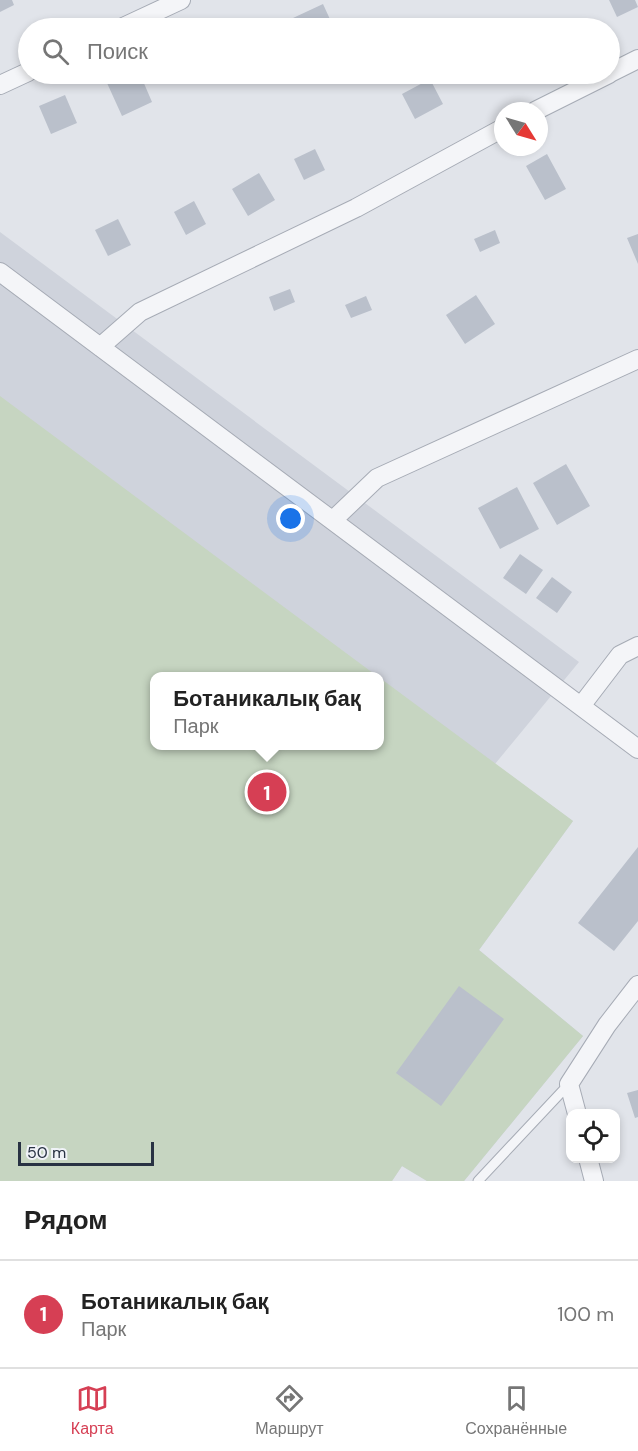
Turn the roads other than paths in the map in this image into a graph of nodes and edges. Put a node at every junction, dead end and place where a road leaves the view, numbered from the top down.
1 (181, 0) edge
2 (142, 18) edge
3 (638, 59) edge
4 (620, 68) edge
5 (18, 77) edge
6 (588, 84) edge
7 (0, 85) edge
8 (548, 104) edge
9 (494, 133) edge
10 (0, 272) edge
11 (100, 347) junction
12 (638, 359) edge
13 (333, 520) junction
14 (638, 645) edge
15 (581, 706) junction
16 (638, 749) edge
17 (638, 985) edge
18 (569, 1084) junction
19 (576, 1109) edge
20 (589, 1163) edge
21 (477, 1181) edge
22 (594, 1181) edge

1 - 2 street
3 - 4 street
5 - 7 street
6 - 8 street
9 - 11 street
10 - 11 street
11 - 13 street
12 - 13 street
13 - 15 street
14 - 15 street
15 - 16 street
17 - 18 street
18 - 19 street
18 - 21 lane
20 - 22 street

